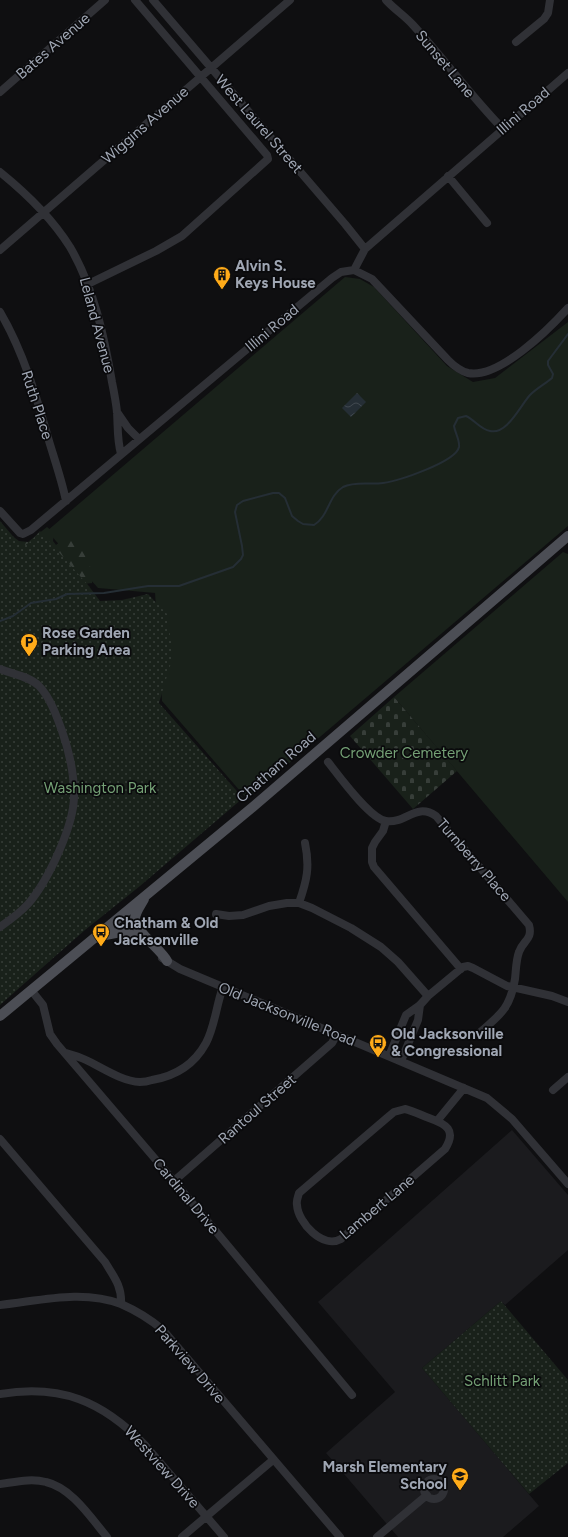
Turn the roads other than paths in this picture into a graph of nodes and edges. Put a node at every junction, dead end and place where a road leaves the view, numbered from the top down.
1 (105, 0) edge
2 (135, 0) edge
3 (153, 0) edge
4 (290, 0) edge
5 (386, 0) edge
6 (550, 0) edge
7 (516, 42) dead end
8 (210, 68) junction
9 (568, 72) edge
10 (200, 76) junction
11 (0, 92) edge
12 (503, 129) junction
13 (0, 172) edge
14 (448, 176) junction
15 (43, 212) junction
16 (487, 223) dead end
17 (365, 249) junction
18 (0, 250) edge
19 (354, 270) junction
20 (88, 284) junction
21 (568, 308) edge
22 (0, 312) edge
23 (116, 412) junction
24 (139, 439) junction
25 (122, 454) junction
26 (66, 501) junction
27 (0, 511) edge
28 (568, 536) edge
29 (0, 669) edge
30 (328, 762) dead end
31 (386, 821) junction
32 (305, 843) dead end
33 (148, 894) junction
34 (300, 903) junction
35 (216, 914) dead end
36 (120, 916) junction
37 (0, 927) edge
38 (139, 937) junction
39 (94, 938) junction
40 (168, 961) junction
41 (464, 968) junction
42 (223, 987) junction
43 (513, 987) junction
44 (31, 990) junction
45 (428, 996) junction
46 (568, 1002) edge
47 (420, 1005) junction
48 (0, 1016) edge
49 (337, 1034) junction
50 (478, 1034) dead end
51 (65, 1053) junction
52 (389, 1056) junction
53 (401, 1061) junction
54 (568, 1077) edge
55 (464, 1088) junction
56 (553, 1090) dead end
57 (437, 1120) junction
58 (0, 1139) edge
59 (174, 1181) junction
60 (568, 1184) edge
61 (120, 1304) junction
62 (0, 1305) edge
63 (0, 1394) edge
64 (352, 1395) dead end
65 (273, 1460) junction
66 (0, 1484) edge
67 (427, 1495) dead end
68 (206, 1516) junction
69 (107, 1537) edge
70 (182, 1537) edge
71 (224, 1537) edge
72 (340, 1537) edge
73 (377, 1537) edge

1 - 11 street, Bates Avenue
2 - 10 street, West Laurel Street
3 - 8 street, West Laurel Street
4 - 8 street, Wiggins Avenue
5 - 12 street, Sunset Lane
6 - 7 street
8 - 10 street, Wiggins Avenue
8 - 17 street, West Laurel Street
9 - 12 street, Illini Road
10 - 15 street, Wiggins Avenue
10 - 20 street, West Laurel Street
12 - 14 street, Illini Road
13 - 15 street, Leland Avenue
14 - 16 street
14 - 17 street, Illini Road
15 - 18 street, Wiggins Avenue
15 - 20 street, Leland Avenue
17 - 19 street, Illini Road
19 - 21 street
19 - 24 street, Illini Road
20 - 23 street, Leland Avenue
22 - 26 street, Ruth Place
23 - 24 street
23 - 25 street, Leland Avenue
24 - 25 street, Illini Road
25 - 26 street, Illini Road
26 - 27 street, Illini Road
28 - 33 main road, Chatham Road
29 - 37 street
30 - 31 street
31 - 41 street
31 - 43 street, Turnberry Place
32 - 34 street
33 - 36 main road, Chatham Road
33 - 40 main road
34 - 35 street
34 - 45 street
36 - 38 street, Old Jacksonville Road
36 - 39 main road, Chatham Road
38 - 39 main road
38 - 40 street, Old Jacksonville Road
39 - 44 main road, Chatham Road
40 - 42 street, Old Jacksonville Road
41 - 43 street
41 - 45 street
42 - 49 street, Old Jacksonville Road
42 - 51 street
43 - 46 street
43 - 50 street, Turnberry Place
44 - 48 main road, Chatham Road
44 - 51 street, Cardinal Drive
45 - 47 street
47 - 52 street
47 - 53 street
49 - 52 street, Old Jacksonville Road
49 - 59 street, Rantoul Street
51 - 59 street, Cardinal Drive
52 - 53 street, Old Jacksonville Road
53 - 55 street, Old Jacksonville Road
54 - 56 street
55 - 57 street
55 - 60 street, Old Jacksonville Road
57 - 57 street, Lambert Lane
58 - 61 street
59 - 64 street, Cardinal Drive
61 - 62 street, Parkview Drive
61 - 65 street, Parkview Drive
63 - 68 street, Westview Drive
65 - 68 street
65 - 72 street, Parkview Drive
66 - 69 street
67 - 73 street
68 - 70 street
68 - 71 street, Westview Drive

